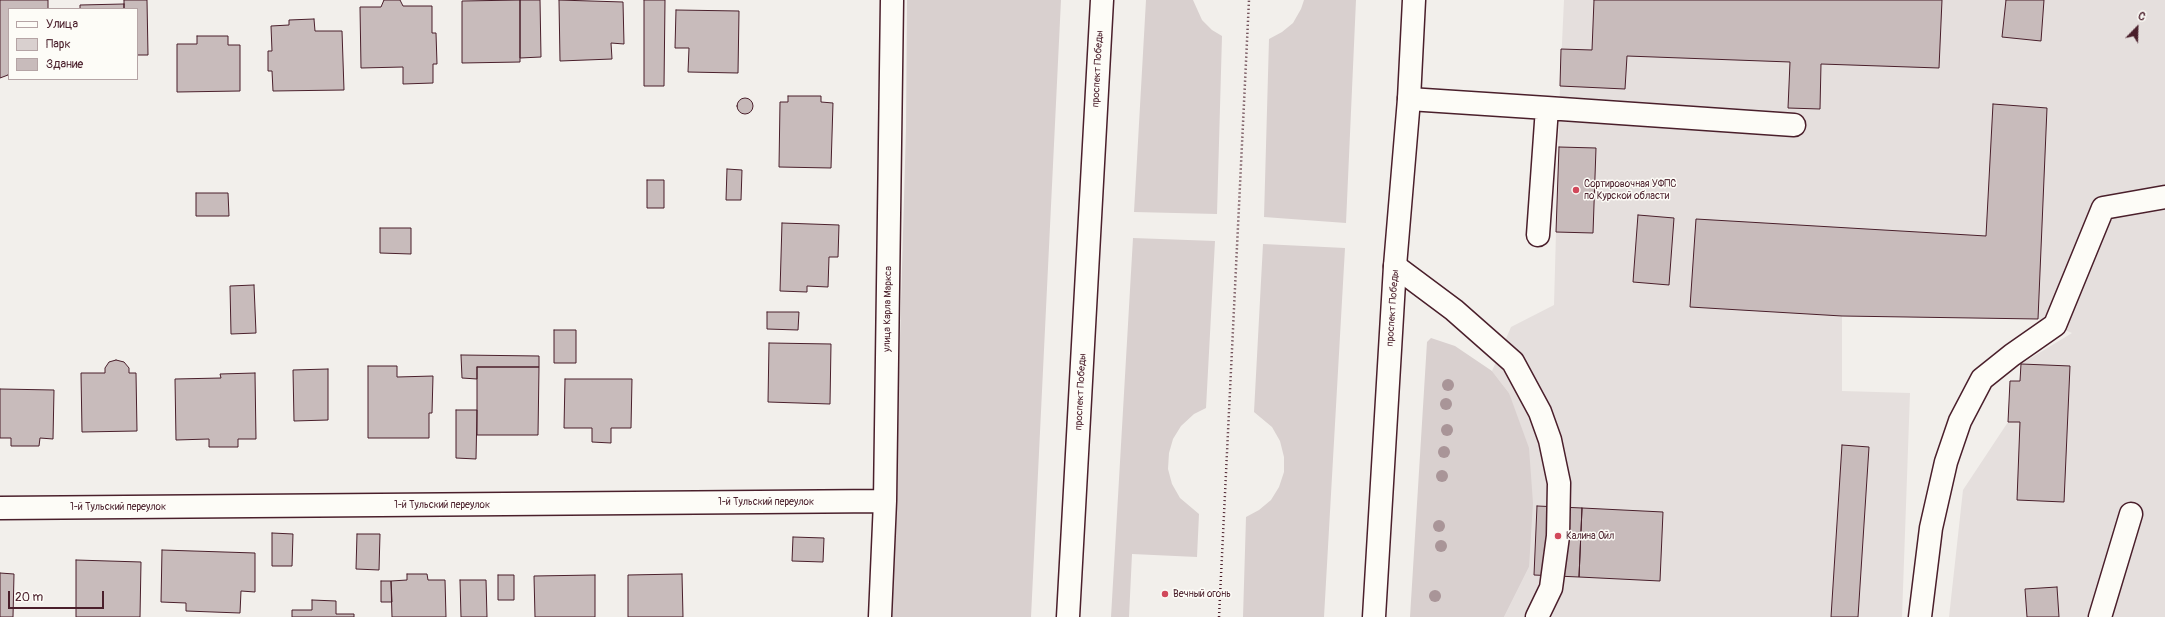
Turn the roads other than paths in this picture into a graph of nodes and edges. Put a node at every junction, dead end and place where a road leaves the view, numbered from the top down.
1 (892, 0) edge
2 (1102, 0) edge
3 (1414, 0) edge
4 (1409, 99) junction
5 (1547, 108) junction
6 (1794, 125) dead end
7 (2165, 196) edge
8 (1538, 235) dead end
9 (1396, 266) junction
10 (885, 501) junction
11 (0, 508) edge
12 (2130, 514) dead end
13 (880, 617) edge
14 (1068, 617) edge
15 (1374, 617) edge
16 (1537, 617) edge
17 (1920, 617) edge
18 (2100, 617) edge

1 - 10 street, улица Карла Маркса
2 - 14 street, проспект Победы
3 - 4 street, проспект Победы
4 - 5 street
4 - 9 street, проспект Победы
5 - 6 street
5 - 8 street
7 - 17 street
9 - 15 street, проспект Победы
9 - 16 street
10 - 11 street, 1-й Тульский переулок
10 - 13 street, улица Карла Маркса
12 - 18 street

